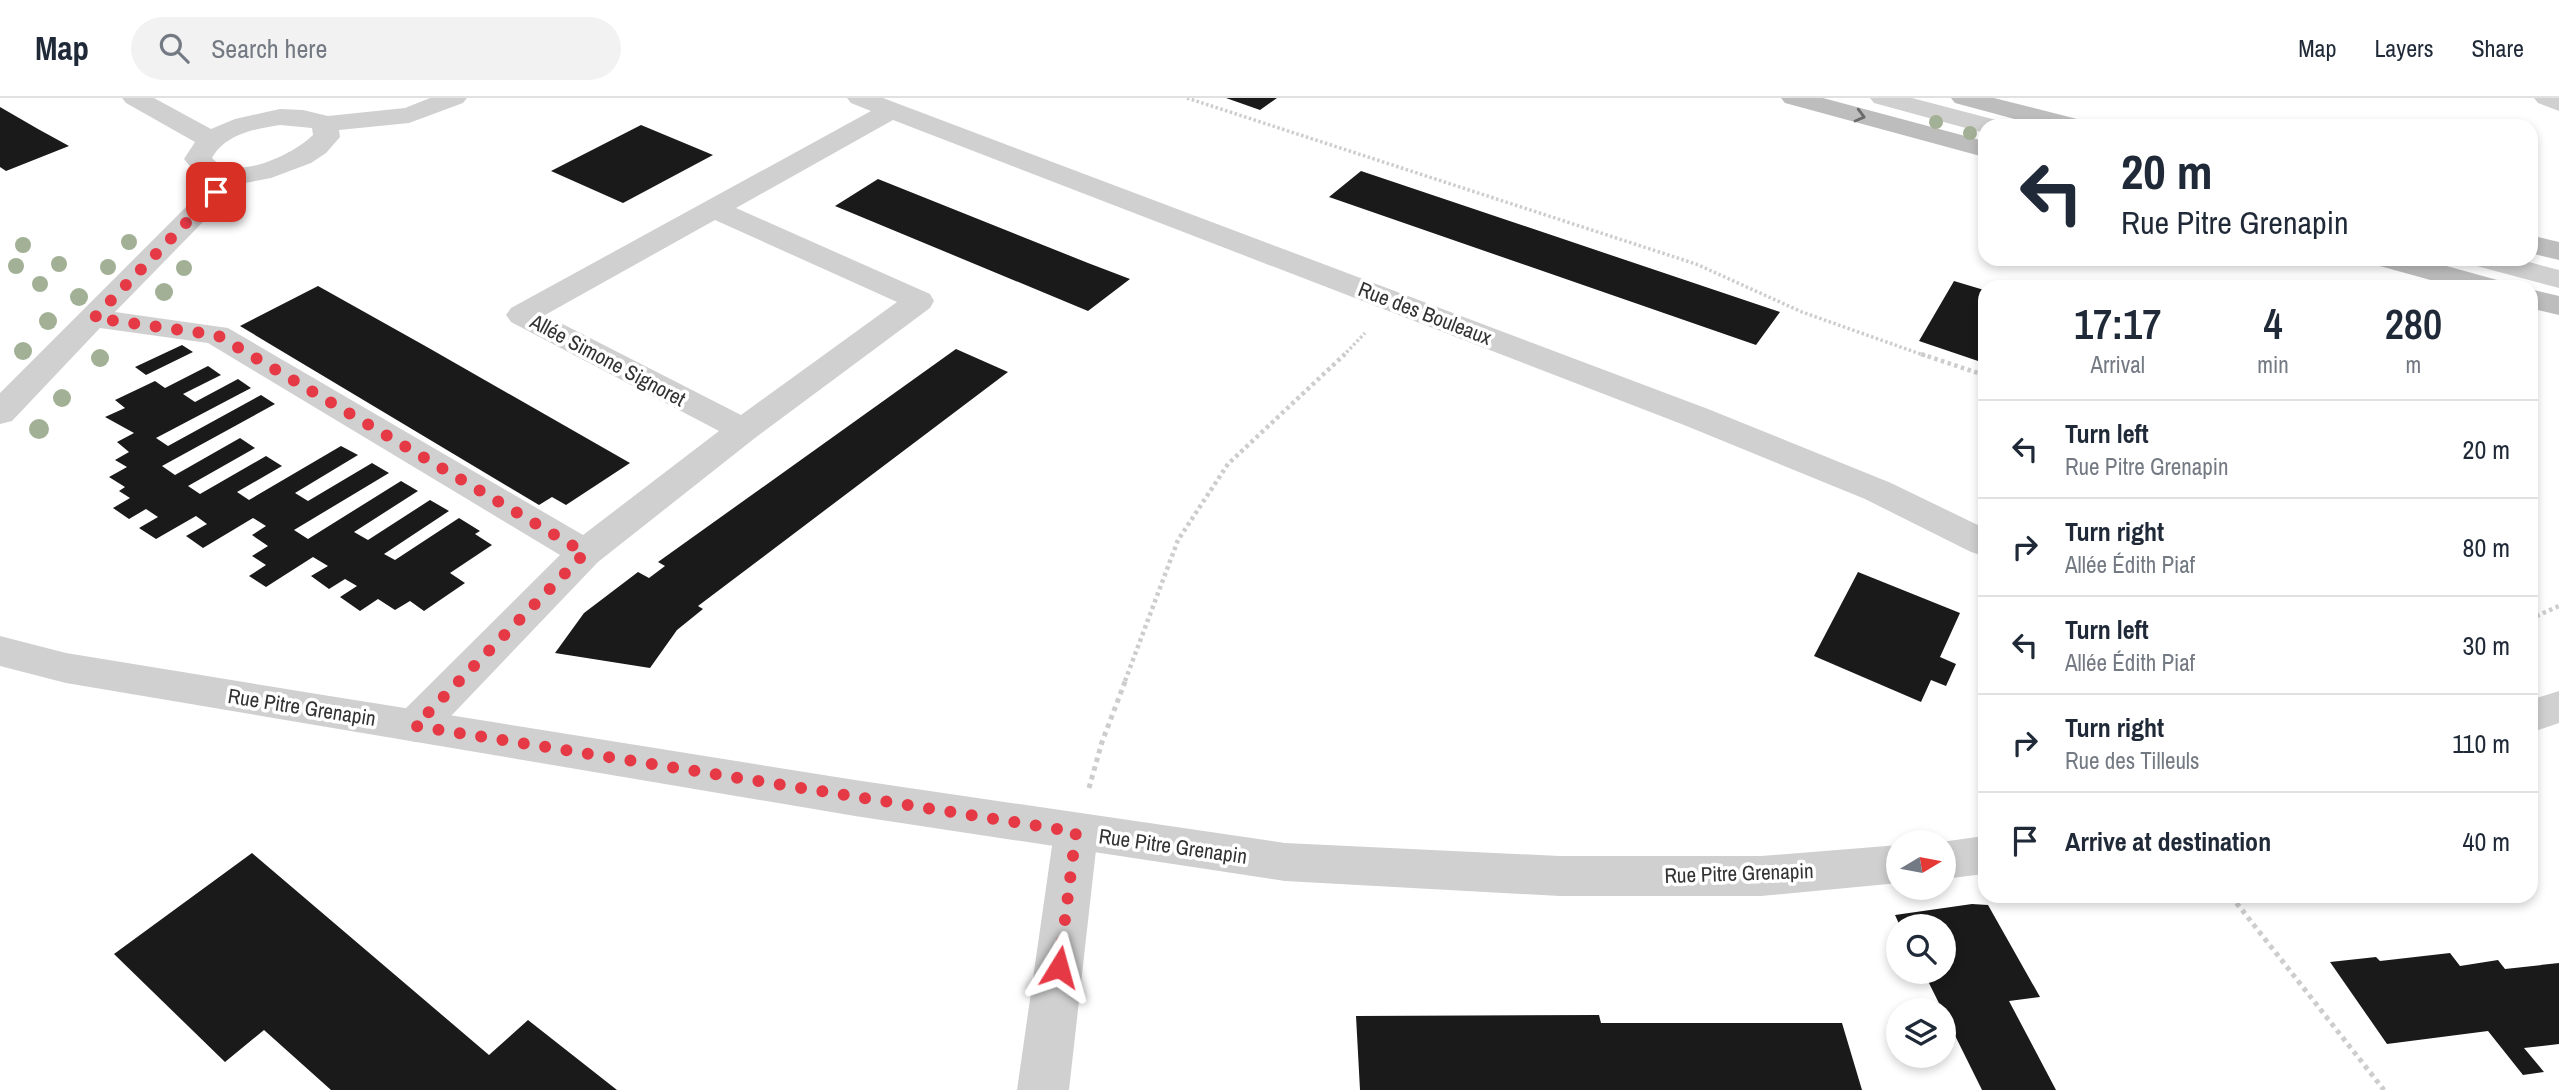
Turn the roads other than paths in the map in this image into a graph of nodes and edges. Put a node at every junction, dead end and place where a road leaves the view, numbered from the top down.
1 (135, 98) edge
2 (454, 98) edge
3 (860, 98) edge
4 (1794, 98) edge
5 (1883, 98) edge
6 (1964, 98) edge
7 (2547, 98) edge
8 (2559, 103) edge
9 (892, 110) junction
10 (2045, 119) edge
11 (324, 124) junction
12 (1978, 124) edge
13 (211, 140) junction
14 (1978, 147) edge
15 (233, 176) junction
16 (712, 208) junction
17 (2538, 246) edge
18 (2559, 251) edge
19 (2413, 266) edge
20 (2510, 266) edge
21 (2559, 279) edge
22 (2464, 280) edge
23 (2538, 300) edge
24 (2559, 306) edge
25 (94, 318) junction
26 (0, 413) edge
27 (743, 430) junction
28 (1978, 540) edge
29 (585, 553) junction
30 (0, 651) edge
31 (2559, 707) edge
32 (2538, 714) edge
33 (415, 726) junction
34 (1076, 832) junction
35 (1978, 856) edge
36 (1956, 858) edge
37 (1886, 865) edge
38 (1043, 1090) edge

1 - 13 street
2 - 11 street
3 - 9 street, Rue des Bouleaux
4 -> 14 main road
5 - 12 street
6 - 10 main road
7 - 8 street
9 - 16 street, Allée Simone Signoret
9 - 28 street, Rue des Bouleaux
11 - 13 street
11 - 15 street
13 - 15 street
15 - 25 street
16 - 27 street
16 - 27 street, Allée Simone Signoret
17 - 18 main road
19 - 22 main road
20 - 21 street
23 - 24 main road
25 - 26 street
25 - 29 street
27 - 29 street
29 - 33 street
30 - 33 street, Rue Pitre Grenapin
31 - 32 street
33 - 34 street, Rue Pitre Grenapin
34 - 37 street, Rue Pitre Grenapin
34 - 38 street
35 - 36 street

